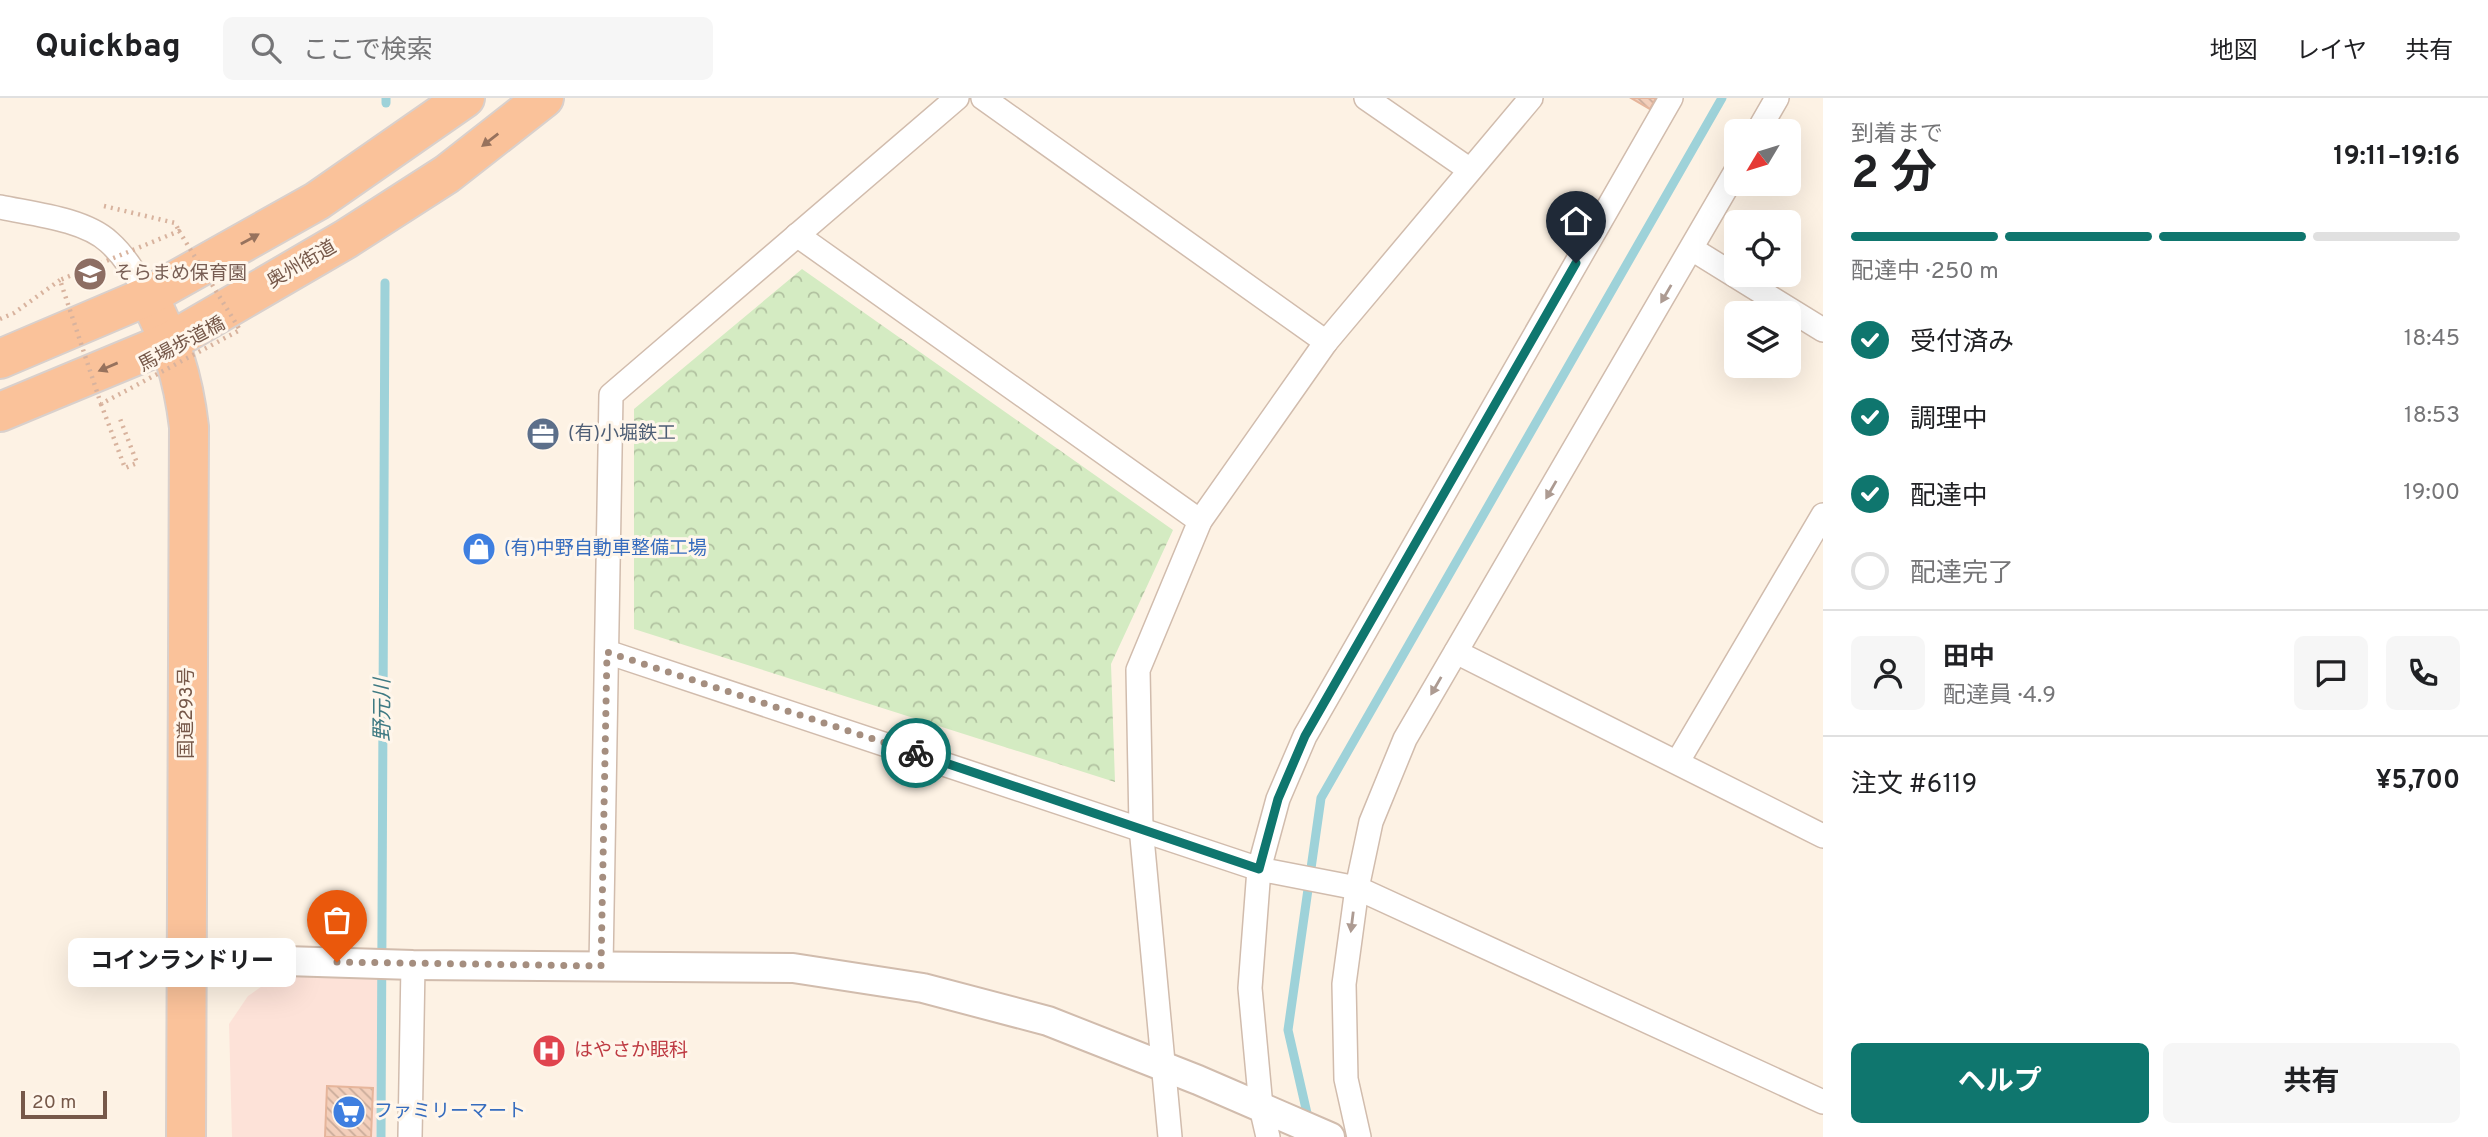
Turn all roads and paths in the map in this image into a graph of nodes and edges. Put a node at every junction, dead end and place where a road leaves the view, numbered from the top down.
1 (465, 98) edge
2 (544, 98) edge
3 (957, 98) edge
4 (983, 98) edge
5 (1366, 98) edge
6 (1531, 98) edge
7 (1671, 98) edge
8 (1777, 98) edge
9 (1765, 119) edge
10 (1470, 170) junction
11 (1724, 192) edge
12 (100, 205) dead end
13 (0, 207) edge
14 (179, 231) junction
15 (797, 235) junction
16 (1692, 249) junction
17 (60, 280) junction
18 (148, 296) junction
19 (0, 319) edge
20 (1823, 330) edge
21 (171, 341) junction
22 (1326, 342) junction
23 (0, 359) edge
24 (101, 404) junction
25 (0, 412) edge
26 (119, 416) dead end
27 (1823, 516) edge
28 (1200, 521) junction
29 (1814, 550) edge
30 (607, 652) junction
31 (1456, 652) junction
32 (1678, 761) junction
33 (1141, 827) junction
34 (1823, 836) edge
35 (1259, 869) junction
36 (1357, 888) junction
37 (186, 958) junction
38 (413, 965) junction
39 (601, 966) junction
40 (1164, 1066) junction
41 (1823, 1102) edge
42 (1261, 1107) junction
43 (186, 1137) edge
44 (410, 1137) edge
45 (1170, 1137) edge
46 (1268, 1137) edge
47 (1330, 1137) edge
48 (1359, 1137) edge

18 -> 1 highway
2 -> 21 highway, 奥州街道
3 - 15 street
4 - 22 street
5 - 10 street
6 - 10 street
7 - 35 street
8 - 9 street
10 - 22 street
11 - 16 street
12 - 14 path, bridge
13 - 18 street
14 - 17 path, bridge
14 - 24 path, 馬場歩道橋, bridge
15 - 28 street
15 - 30 street
16 - 20 street
16 -> 31 street
17 - 19 path
17 - 24 path, bridge
18 - 21 highway, 国道293号
18 - 23 highway
21 -> 25 highway, 奥州街道
21 - 37 highway, 国道293号
22 - 28 street
24 - 26 path
27 - 29 street
28 - 33 street
29 - 32 street
30 - 33 street
30 - 39 street
31 - 32 street
31 -> 36 street
32 - 34 street
33 - 35 street
33 - 40 street
35 - 36 street
35 - 42 street
36 - 41 street
36 -> 48 street
37 - 38 street
37 - 43 highway, 国道293号
38 - 39 street
38 - 44 street
39 - 40 street
40 - 42 street
40 - 45 street
42 - 46 street
42 - 47 street

